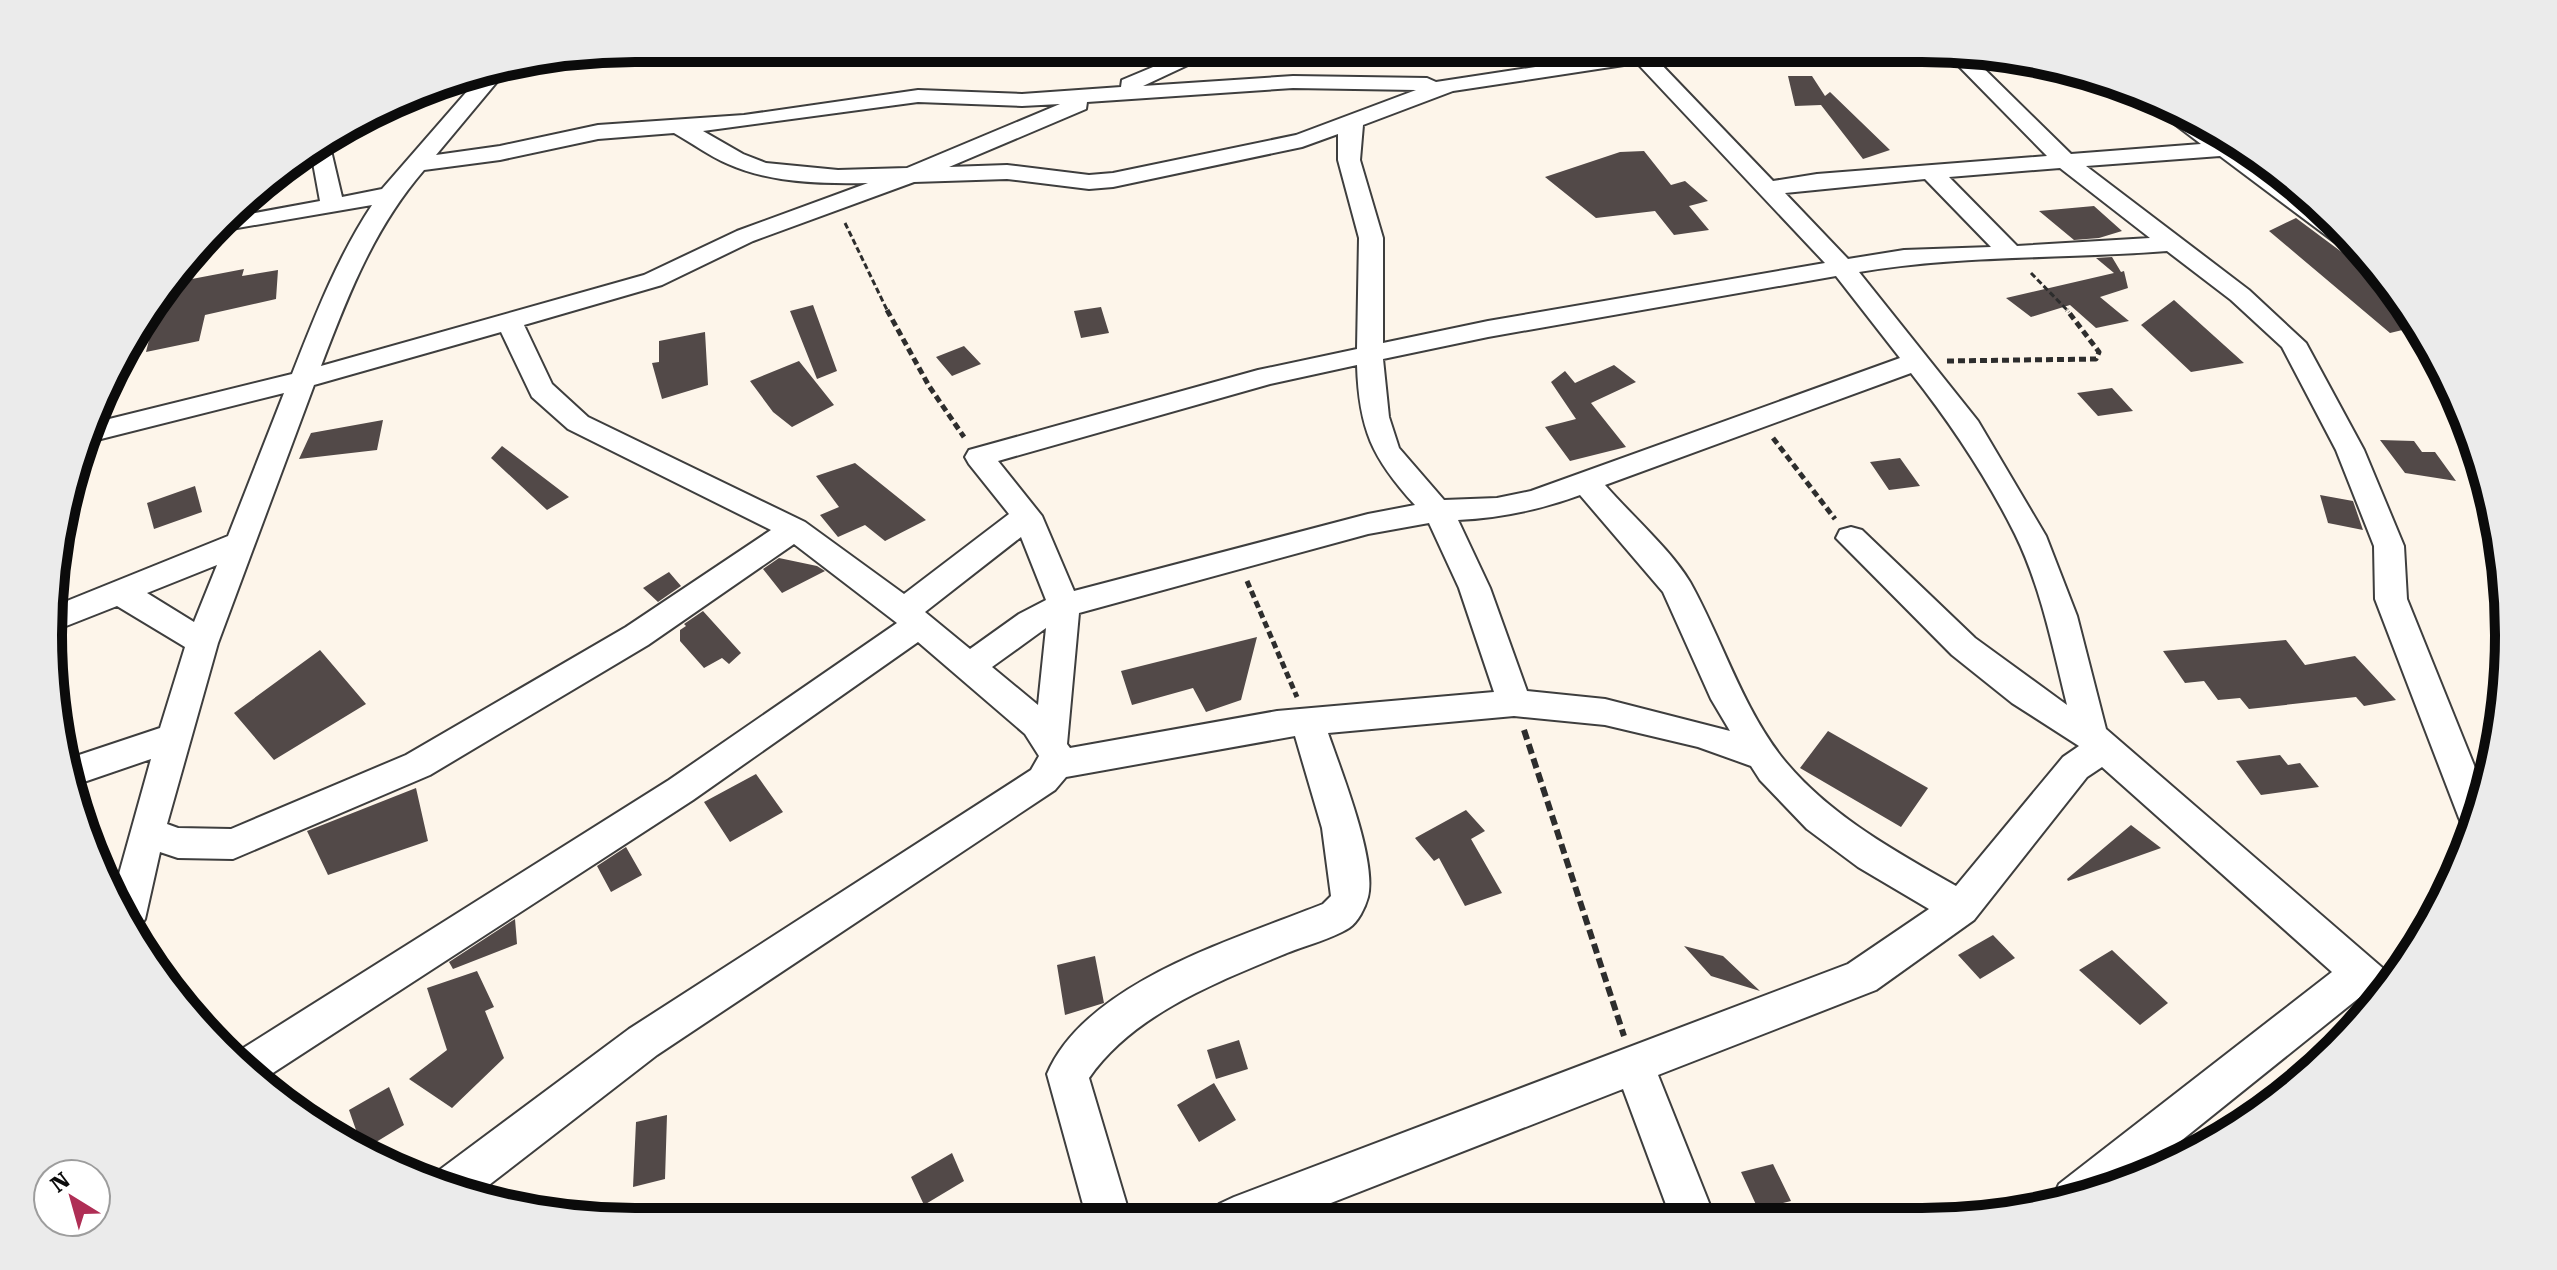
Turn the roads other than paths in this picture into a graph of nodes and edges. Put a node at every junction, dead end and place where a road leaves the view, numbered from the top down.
1 (1180, 62) edge
2 (1581, 62) edge
3 (1647, 62) edge
4 (1967, 64) edge
5 (487, 82) edge
6 (1449, 85) junction
7 (1099, 95) junction
8 (1354, 119) junction
9 (679, 127) junction
10 (2225, 150) edge
11 (323, 155) edge
12 (2065, 161) junction
13 (417, 164) junction
14 (1933, 174) junction
15 (911, 175) junction
16 (1766, 189) junction
17 (390, 195) junction
18 (332, 205) junction
19 (237, 223) edge
20 (2171, 243) junction
21 (2011, 253) junction
22 (1841, 266) junction
23 (510, 323) junction
24 (1370, 352) junction
25 (1918, 361) junction
26 (306, 379) junction
27 (100, 430) edge
28 (1585, 481) junction
29 (1437, 511) junction
30 (1027, 516) junction
31 (794, 529) junction
32 (1851, 538) road end
33 (243, 542) junction
34 (120, 594) junction
35 (1064, 605) junction
36 (63, 616) edge
37 (910, 618) junction
38 (202, 643) junction
39 (968, 668) junction
40 (1514, 703) junction
41 (1307, 721) junction
42 (177, 736) junction
43 (2097, 742) junction
44 (1053, 753) junction
45 (1764, 756) junction
46 (79, 769) edge
47 (2470, 801) edge
48 (147, 832) junction
49 (130, 904) edge
50 (1961, 908) junction
51 (2371, 983) edge
52 (253, 1063) edge
53 (1634, 1065) junction
54 (2101, 1179) edge
55 (460, 1181) edge
56 (1106, 1208) edge
57 (1263, 1208) edge
58 (1689, 1208) edge

1 - 7 street
2 - 6 street
3 - 16 street
4 - 12 street
5 - 13 street
6 - 7 street
6 - 8 street
7 - 9 street
7 - 15 street
8 - 15 street
8 - 24 street
9 - 13 street
9 - 15 street
10 - 12 street
11 - 18 street
12 - 14 street
12 - 20 street
13 - 17 street
14 - 16 street
14 - 21 street
15 - 23 street
16 - 22 street
17 - 18 street
17 - 26 street
18 - 19 street
20 - 21 street
20 - 47 street
21 - 22 street
22 - 24 street
22 - 25 street
23 - 26 street
23 - 31 street
24 - 29 street
24 - 30 street
25 - 28 street
25 - 43 street
26 - 27 street
26 - 33 street
28 - 29 street
28 - 45 street
29 - 35 street
29 - 40 street
30 - 35 street
30 - 37 street
31 - 37 street
31 - 48 street
32 - 43 street
33 - 34 street
33 - 38 street
34 - 36 street
34 - 38 street
35 - 39 street
35 - 44 street
37 - 39 street
37 - 52 street
38 - 42 street
39 - 44 street
40 - 41 street
40 - 45 street
41 - 44 street
41 - 56 street
42 - 46 street
42 - 48 street
43 - 50 street
43 - 51 street
44 - 55 street
45 - 50 street
48 - 49 street
50 - 53 street
51 - 54 street
53 - 57 street
53 - 58 street

